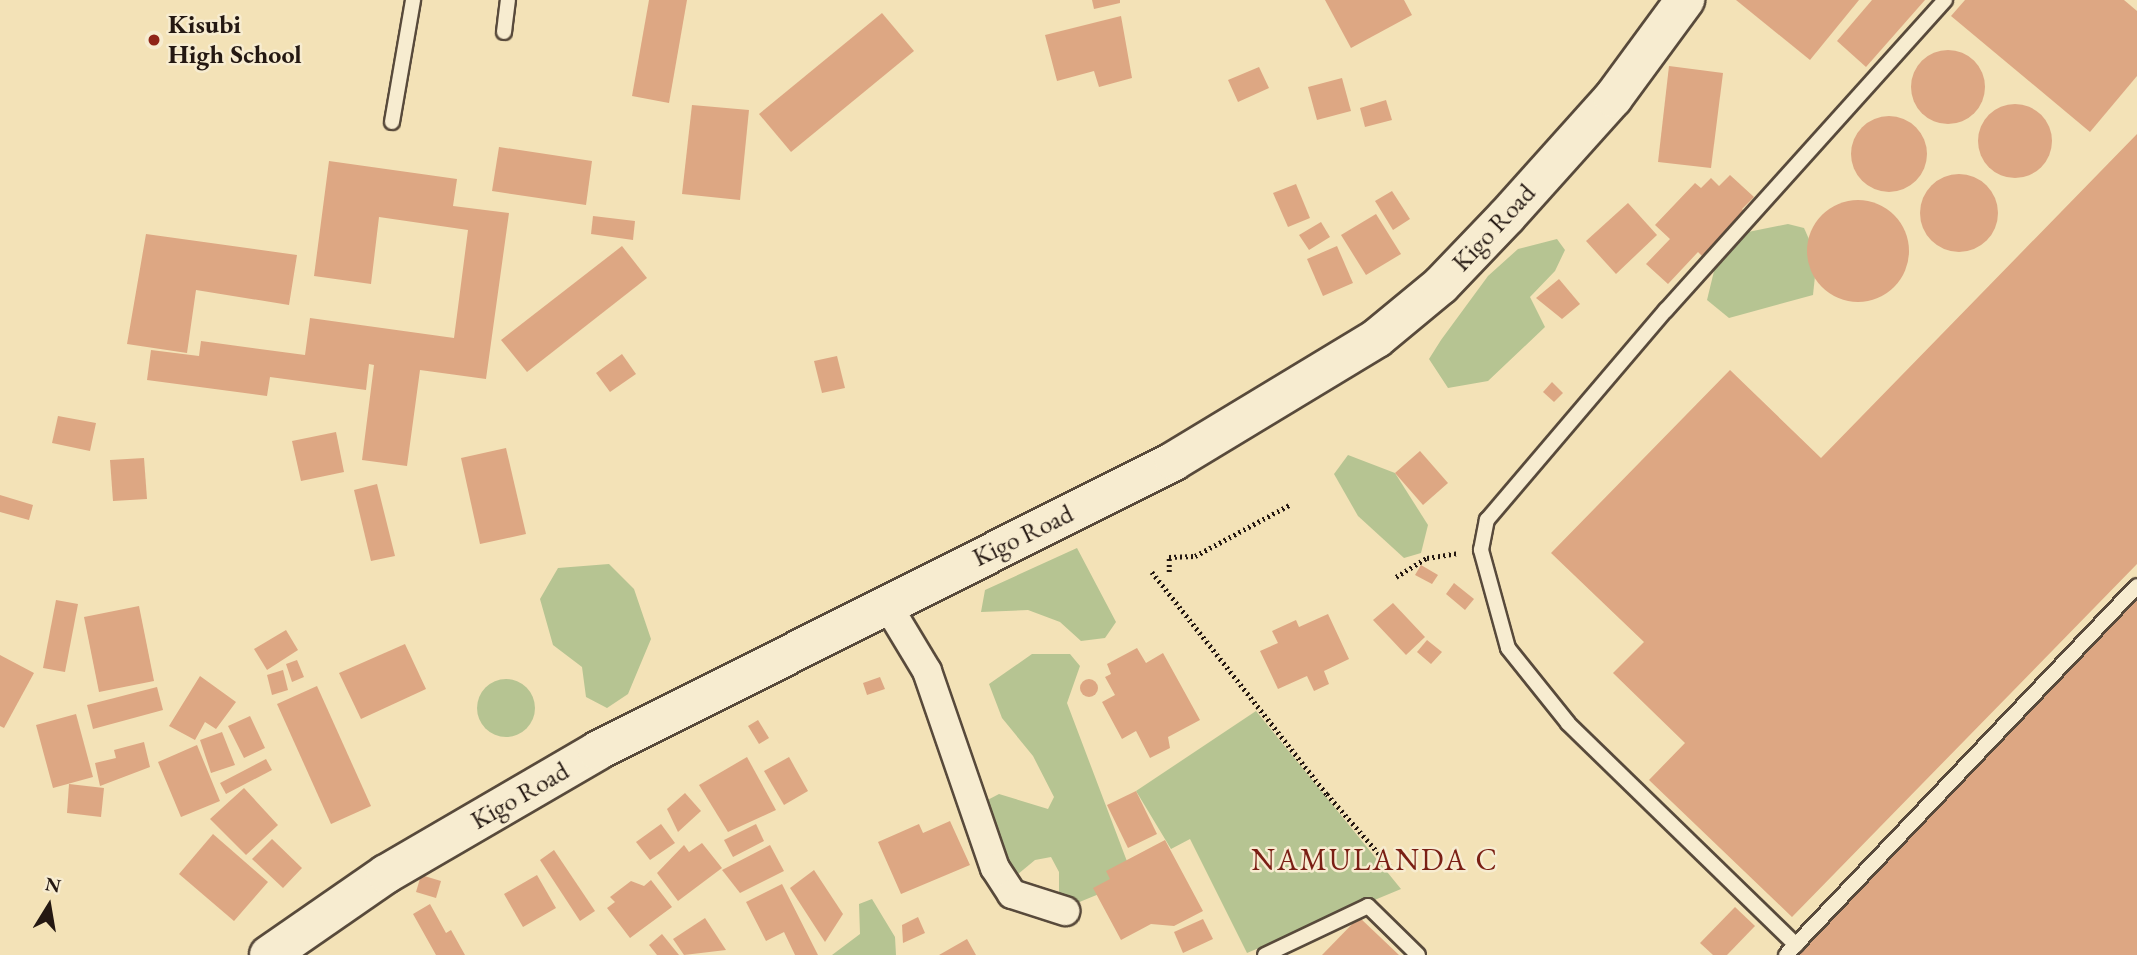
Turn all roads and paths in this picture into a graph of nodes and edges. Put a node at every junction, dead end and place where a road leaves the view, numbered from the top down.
1 (413, 0) edge
2 (508, 0) edge
3 (1685, 0) edge
4 (1945, 0) edge
5 (504, 32) dead end
6 (392, 122) dead end
7 (1291, 504) dead end
8 (1484, 538) junction
9 (1152, 572) dead end
10 (1169, 572) dead end
11 (1395, 577) dead end
12 (2137, 586) edge
13 (886, 603) junction
14 (1395, 872) dead end
15 (1065, 911) dead end
16 (1791, 950) edge
17 (269, 955) edge
18 (1265, 955) edge
19 (1418, 955) edge

1 - 6 lane
2 - 5 lane
3 - 13 street, Kigo Road
4 - 8 lane
7 - 10 path
8 - 11 path
8 - 16 lane
9 - 14 path
12 - 16 lane
13 - 15 street
13 - 17 street, Kigo Road
18 - 19 lane

